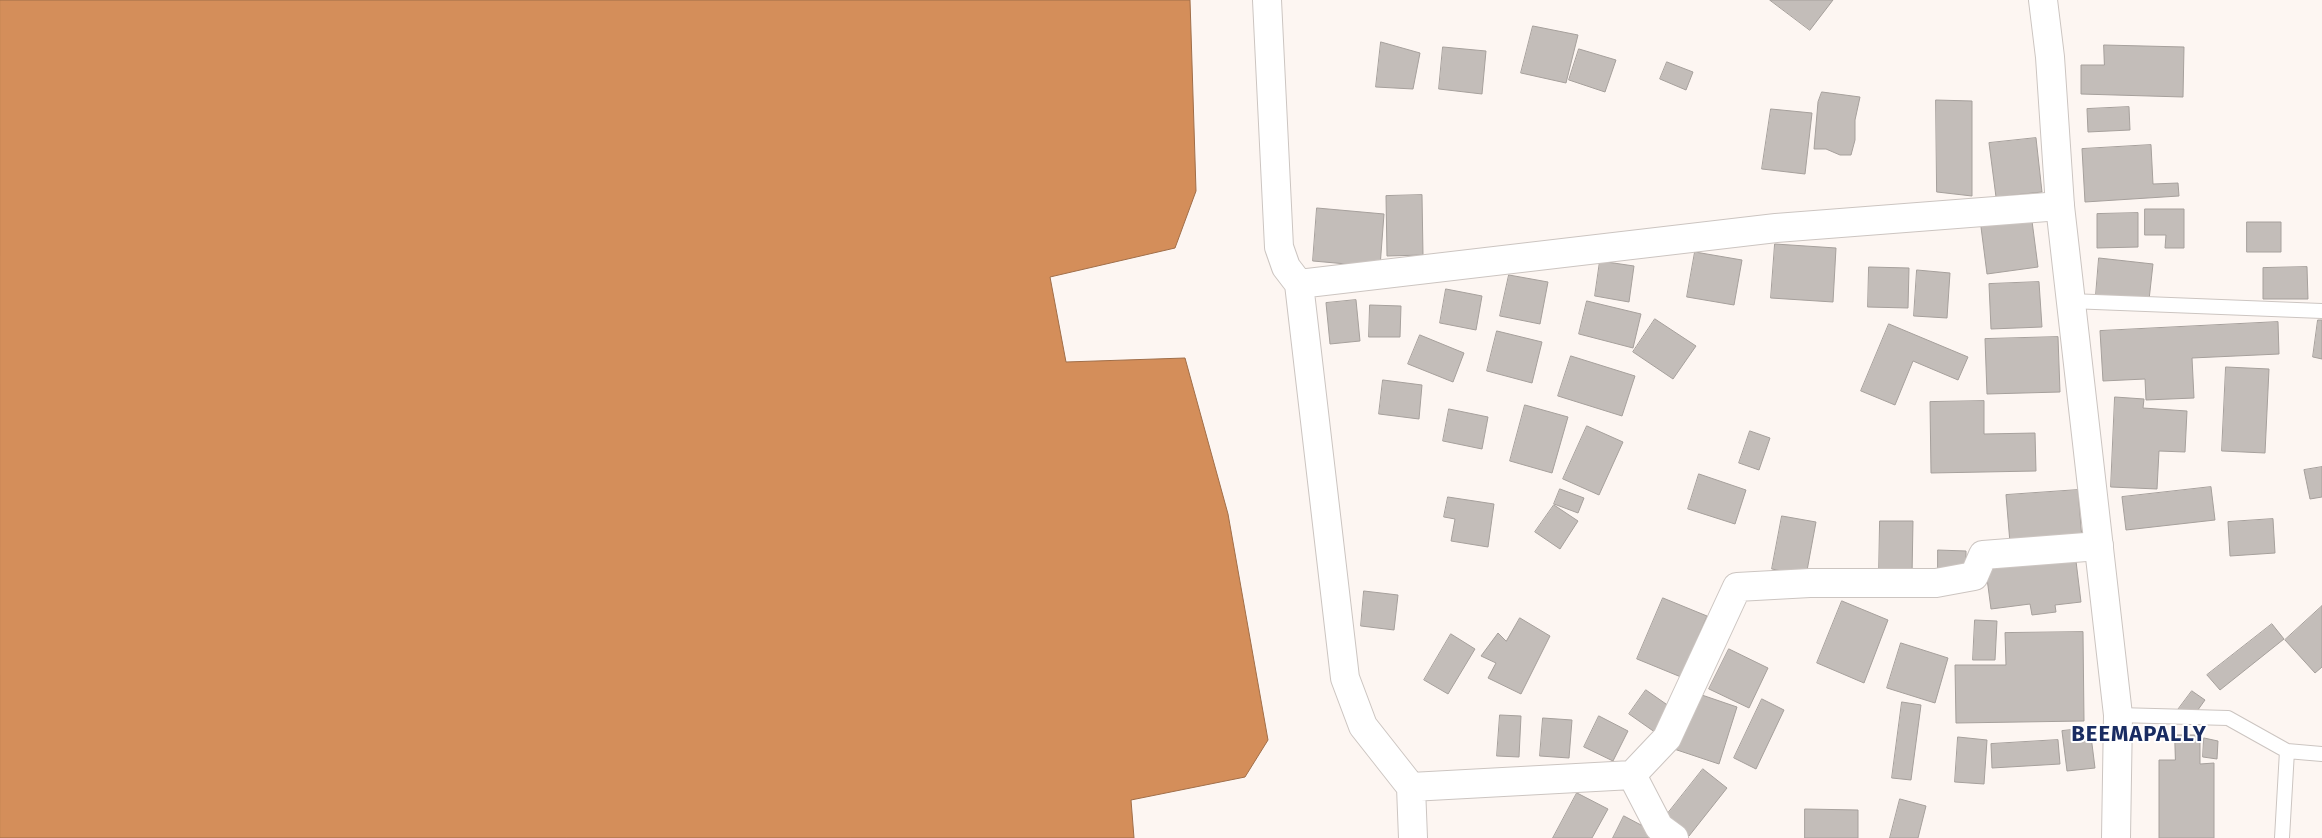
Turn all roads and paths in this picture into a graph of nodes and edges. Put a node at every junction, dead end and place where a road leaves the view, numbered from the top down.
1 (1267, 0) edge
2 (2043, 0) edge
3 (2060, 206) junction
4 (1298, 284) junction
5 (2070, 301) junction
6 (2322, 311) edge
7 (2099, 546) junction
8 (2118, 715) junction
9 (2287, 751) junction
10 (2322, 754) edge
11 (1632, 775) junction
12 (1411, 787) junction
13 (1413, 838) edge
14 (1674, 838) edge
15 (2116, 838) edge
16 (2282, 838) edge

1 - 4 street
2 - 3 street
3 - 4 street
3 - 5 street
4 - 12 street
5 - 6 lane
5 - 7 street
7 - 8 street
7 - 11 street
8 - 9 lane
8 - 15 street
9 - 10 lane
9 - 16 lane
11 - 12 street
11 - 14 street
12 - 13 street

